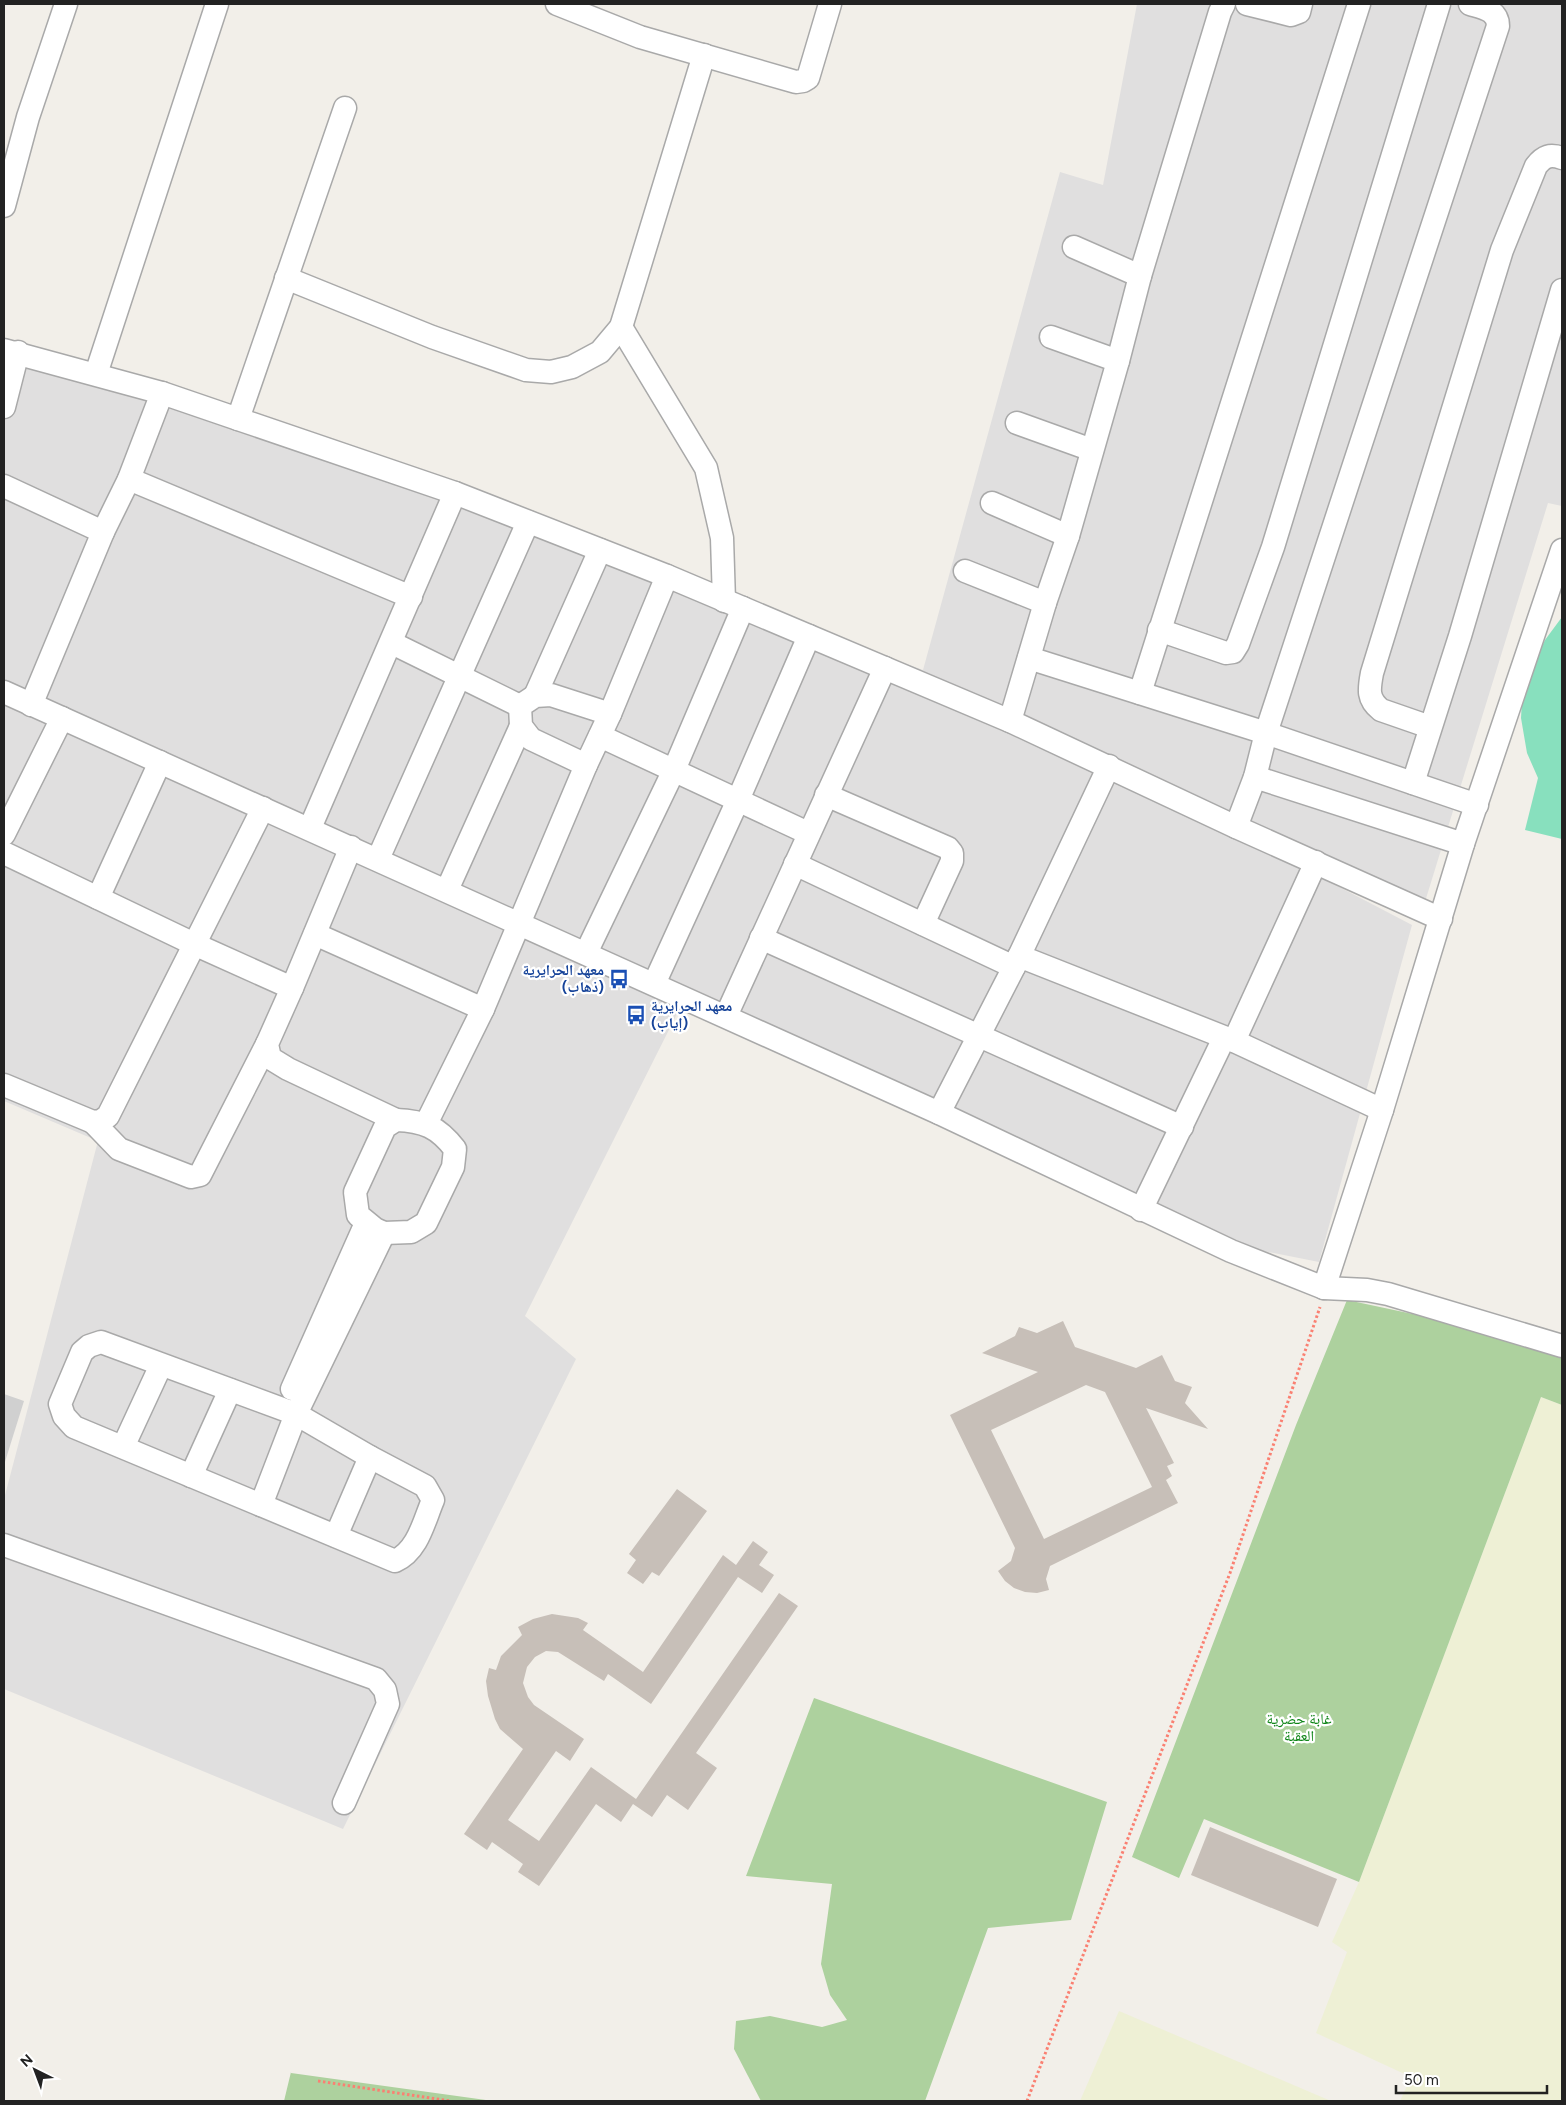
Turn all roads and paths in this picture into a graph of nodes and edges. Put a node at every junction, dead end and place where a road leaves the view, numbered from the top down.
1 (66, 4) edge
2 (217, 4) edge
3 (558, 4) edge
4 (830, 4) edge
5 (1224, 4) edge
6 (1247, 4) edge
7 (1301, 4) edge
8 (1359, 4) edge
9 (1439, 4) edge
10 (1470, 4) edge
11 (704, 55) junction
12 (345, 108) dead end
13 (1562, 158) edge
14 (4, 206) edge
15 (1074, 247) dead end
16 (1140, 276) junction
17 (286, 278) junction
18 (1562, 290) edge
19 (622, 326) junction
20 (1051, 337) dead end
21 (11, 351) edge
22 (1118, 361) junction
23 (96, 374) junction
24 (162, 393) junction
25 (4, 407) edge
26 (238, 419) junction
27 (1017, 423) dead end
28 (1092, 450) junction
29 (129, 479) junction
30 (4, 486) edge
31 (455, 493) junction
32 (992, 503) dead end
33 (528, 522) junction
34 (103, 532) junction
35 (1068, 536) junction
36 (600, 550) junction
37 (1562, 550) edge
38 (965, 571) dead end
39 (667, 576) junction
40 (412, 597) junction
41 (1045, 603) junction
42 (734, 604) junction
43 (1159, 630) junction
44 (808, 636) junction
45 (392, 642) junction
46 (1029, 658) junction
47 (885, 668) junction
48 (460, 675) junction
49 (4, 692) edge
50 (1140, 693) junction
51 (31, 705) junction
52 (525, 710) junction
53 (610, 714) junction
54 (62, 718) junction
55 (1010, 721) junction
56 (1430, 727) junction
57 (1266, 733) junction
58 (600, 736) junction
59 (160, 762) junction
60 (586, 765) junction
61 (1109, 766) junction
62 (674, 770) junction
63 (1255, 777) junction
64 (1413, 783) junction
65 (826, 795) junction
66 (738, 800) junction
67 (1477, 805) junction
68 (262, 808) junction
69 (1236, 827) junction
70 (310, 828) junction
71 (808, 832) junction
72 (4, 834) edge
73 (1463, 844) junction
74 (351, 847) junction
75 (4, 853) edge
76 (378, 859) junction
77 (1316, 862) junction
78 (795, 864) junction
79 (447, 890) junction
80 (98, 898) junction
81 (1440, 919) junction
82 (520, 923) junction
83 (923, 924) junction
84 (315, 934) junction
85 (761, 938) junction
86 (194, 944) junction
87 (586, 953) junction
88 (1016, 961) junction
89 (654, 984) junction
90 (292, 988) junction
91 (483, 1009) junction
92 (726, 1016) junction
93 (979, 1035) junction
94 (1229, 1040) junction
95 (267, 1044) junction
96 (4, 1085) edge
97 (1382, 1110) junction
98 (939, 1113) junction
99 (396, 1120) junction
100 (93, 1122) junction
101 (426, 1124) junction
102 (1182, 1127) junction
103 (1141, 1210) junction
104 (375, 1228) junction
105 (1324, 1288) junction
106 (1562, 1346) edge
107 (161, 1365) junction
108 (230, 1390) junction
109 (289, 1412) junction
110 (123, 1448) junction
111 (370, 1458) junction
112 (191, 1476) junction
113 (261, 1505) junction
114 (336, 1536) junction
115 (4, 1545) edge
116 (344, 1803) dead end
117 (318, 2081) dead end
118 (450, 2101) edge
119 (1027, 2101) edge

1 - 14 street
2 - 23 street
3 - 11 street
4 - 11 street
5 - 16 street
6 - 7 street
8 - 43 street
9 - 43 street
10 - 57 street
11 - 19 street
12 - 17 street
13 - 56 street
15 - 16 street
16 - 22 street
17 - 19 street
17 - 26 street
18 - 56 street
19 - 42 street
20 - 22 street
21 - 23 street
21 - 25 street
22 - 28 street
23 - 24 street
24 - 26 street
24 - 29 street
26 - 31 street
27 - 28 street
28 - 35 street
29 - 34 street
29 - 40 street
30 - 34 street
31 - 33 street
31 - 40 street
32 - 35 street
33 - 36 street
33 - 48 street
34 - 51 street
35 - 41 street
36 - 39 street
36 - 52 street
37 - 67 street
38 - 41 street
39 - 42 street
39 - 53 street
40 - 45 street
41 - 46 street
42 - 44 street
42 - 62 street
43 - 50 street
44 - 47 street
44 - 66 street
45 - 48 street
45 - 70 street
46 - 50 street
46 - 55 street
47 - 55 street
47 - 65 street
48 - 52 street
48 - 76 street
49 - 51 street
50 - 57 street
51 - 54 street
52 - 53 street
52 - 60 street
52 - 79 street
53 - 58 street
54 - 59 street
54 - 72 street
55 - 61 street
56 - 64 street
57 - 63 street
57 - 64 street
58 - 60 street
58 - 62 street
59 - 68 street
59 - 80 street
60 - 82 street
61 - 69 street
61 - 88 street
62 - 66 street
62 - 87 street
63 - 69 street
63 - 73 street
64 - 67 street
65 - 71 street
65 - 83 street
66 - 71 street
66 - 89 street
67 - 73 street
68 - 70 street
68 - 86 street
69 - 77 street
70 - 74 street
71 - 78 street
73 - 81 street
74 - 76 street
74 - 84 street
75 - 80 street
76 - 79 street
77 - 81 street
77 - 94 street
78 - 83 street
78 - 85 street
79 - 82 street
80 - 86 street
81 - 97 street
82 - 87 street
82 - 91 street
83 - 88 street
84 - 90 street
84 - 91 street
85 - 92 street
85 - 93 street
86 - 90 street
86 - 100 street
87 - 89 street
88 - 93 street
88 - 94 street
89 - 92 street
90 - 95 street
91 - 101 street
92 - 98 street
93 - 98 street
93 - 102 street
94 - 97 street
94 - 102 street
95 - 99 street
95 - 100 street
96 - 100 street
97 - 105 street
98 - 103 street
99 - 101 street
99 - 104 street
101 - 104 street
102 - 103 street
103 - 105 street
104 - 109 street
105 - 106 street
105 - 119 path
107 - 108 street
107 - 110 street
107 - 110 street
108 - 109 street
108 - 112 street
109 - 111 street
109 - 113 street
110 - 112 street
111 - 114 street
111 - 114 street
112 - 113 street
113 - 114 street
115 - 116 street
117 - 118 path

